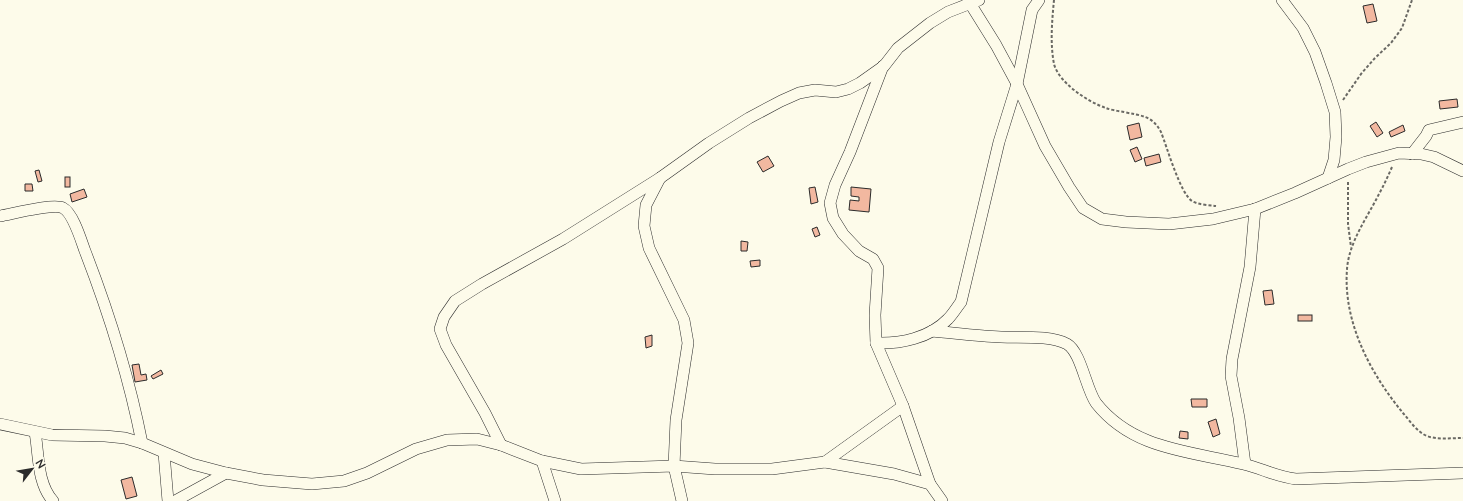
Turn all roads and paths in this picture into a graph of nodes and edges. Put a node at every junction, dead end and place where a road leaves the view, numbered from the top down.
1 (1039, 0) edge
2 (1054, 0) edge
3 (1282, 0) edge
4 (1412, 0) edge
5 (972, 1) edge
6 (884, 66) junction
7 (1017, 84) junction
8 (1335, 112) junction
9 (1463, 122) edge
10 (1399, 153) junction
11 (1412, 154) junction
12 (1348, 169) junction
13 (1463, 171) edge
14 (660, 178) junction
15 (1328, 178) junction
16 (1218, 206) dead end
17 (1255, 209) junction
18 (0, 216) edge
19 (1351, 248) junction
20 (932, 331) junction
21 (876, 344) junction
22 (902, 406) junction
23 (0, 424) edge
24 (35, 432) junction
25 (1463, 438) edge
26 (142, 443) junction
27 (501, 445) junction
28 (164, 453) junction
29 (542, 461) junction
30 (825, 462) junction
31 (1245, 464) junction
32 (674, 466) junction
33 (226, 473) junction
34 (1463, 473) edge
35 (930, 484) junction
36 (53, 501) edge
37 (168, 501) edge
38 (175, 501) edge
39 (555, 501) edge
40 (682, 501) edge
41 (942, 501) edge

1 - 7 street
2 - 16 path
3 - 8 street
4 - 8 path
5 - 6 street
5 - 7 street
6 - 14 street
6 - 21 street
7 - 17 street
7 - 20 street
8 - 15 street
9 - 11 street
10 - 11 street
10 - 12 street
10 - 19 path
11 - 13 street
12 - 15 street
12 - 19 path
14 - 27 street
14 - 32 street
15 - 17 street
17 - 31 street
18 - 26 street
19 - 25 path
20 - 21 street
20 - 31 street
21 - 22 street
22 - 30 street
22 - 35 street
23 - 24 street
24 - 26 street
24 - 36 street
26 - 28 street
27 - 29 street
27 - 33 street
28 - 33 street
28 - 37 street
29 - 32 street
29 - 39 street
30 - 32 street
30 - 35 street
31 - 34 street
32 - 40 street
33 - 38 street
35 - 41 street

